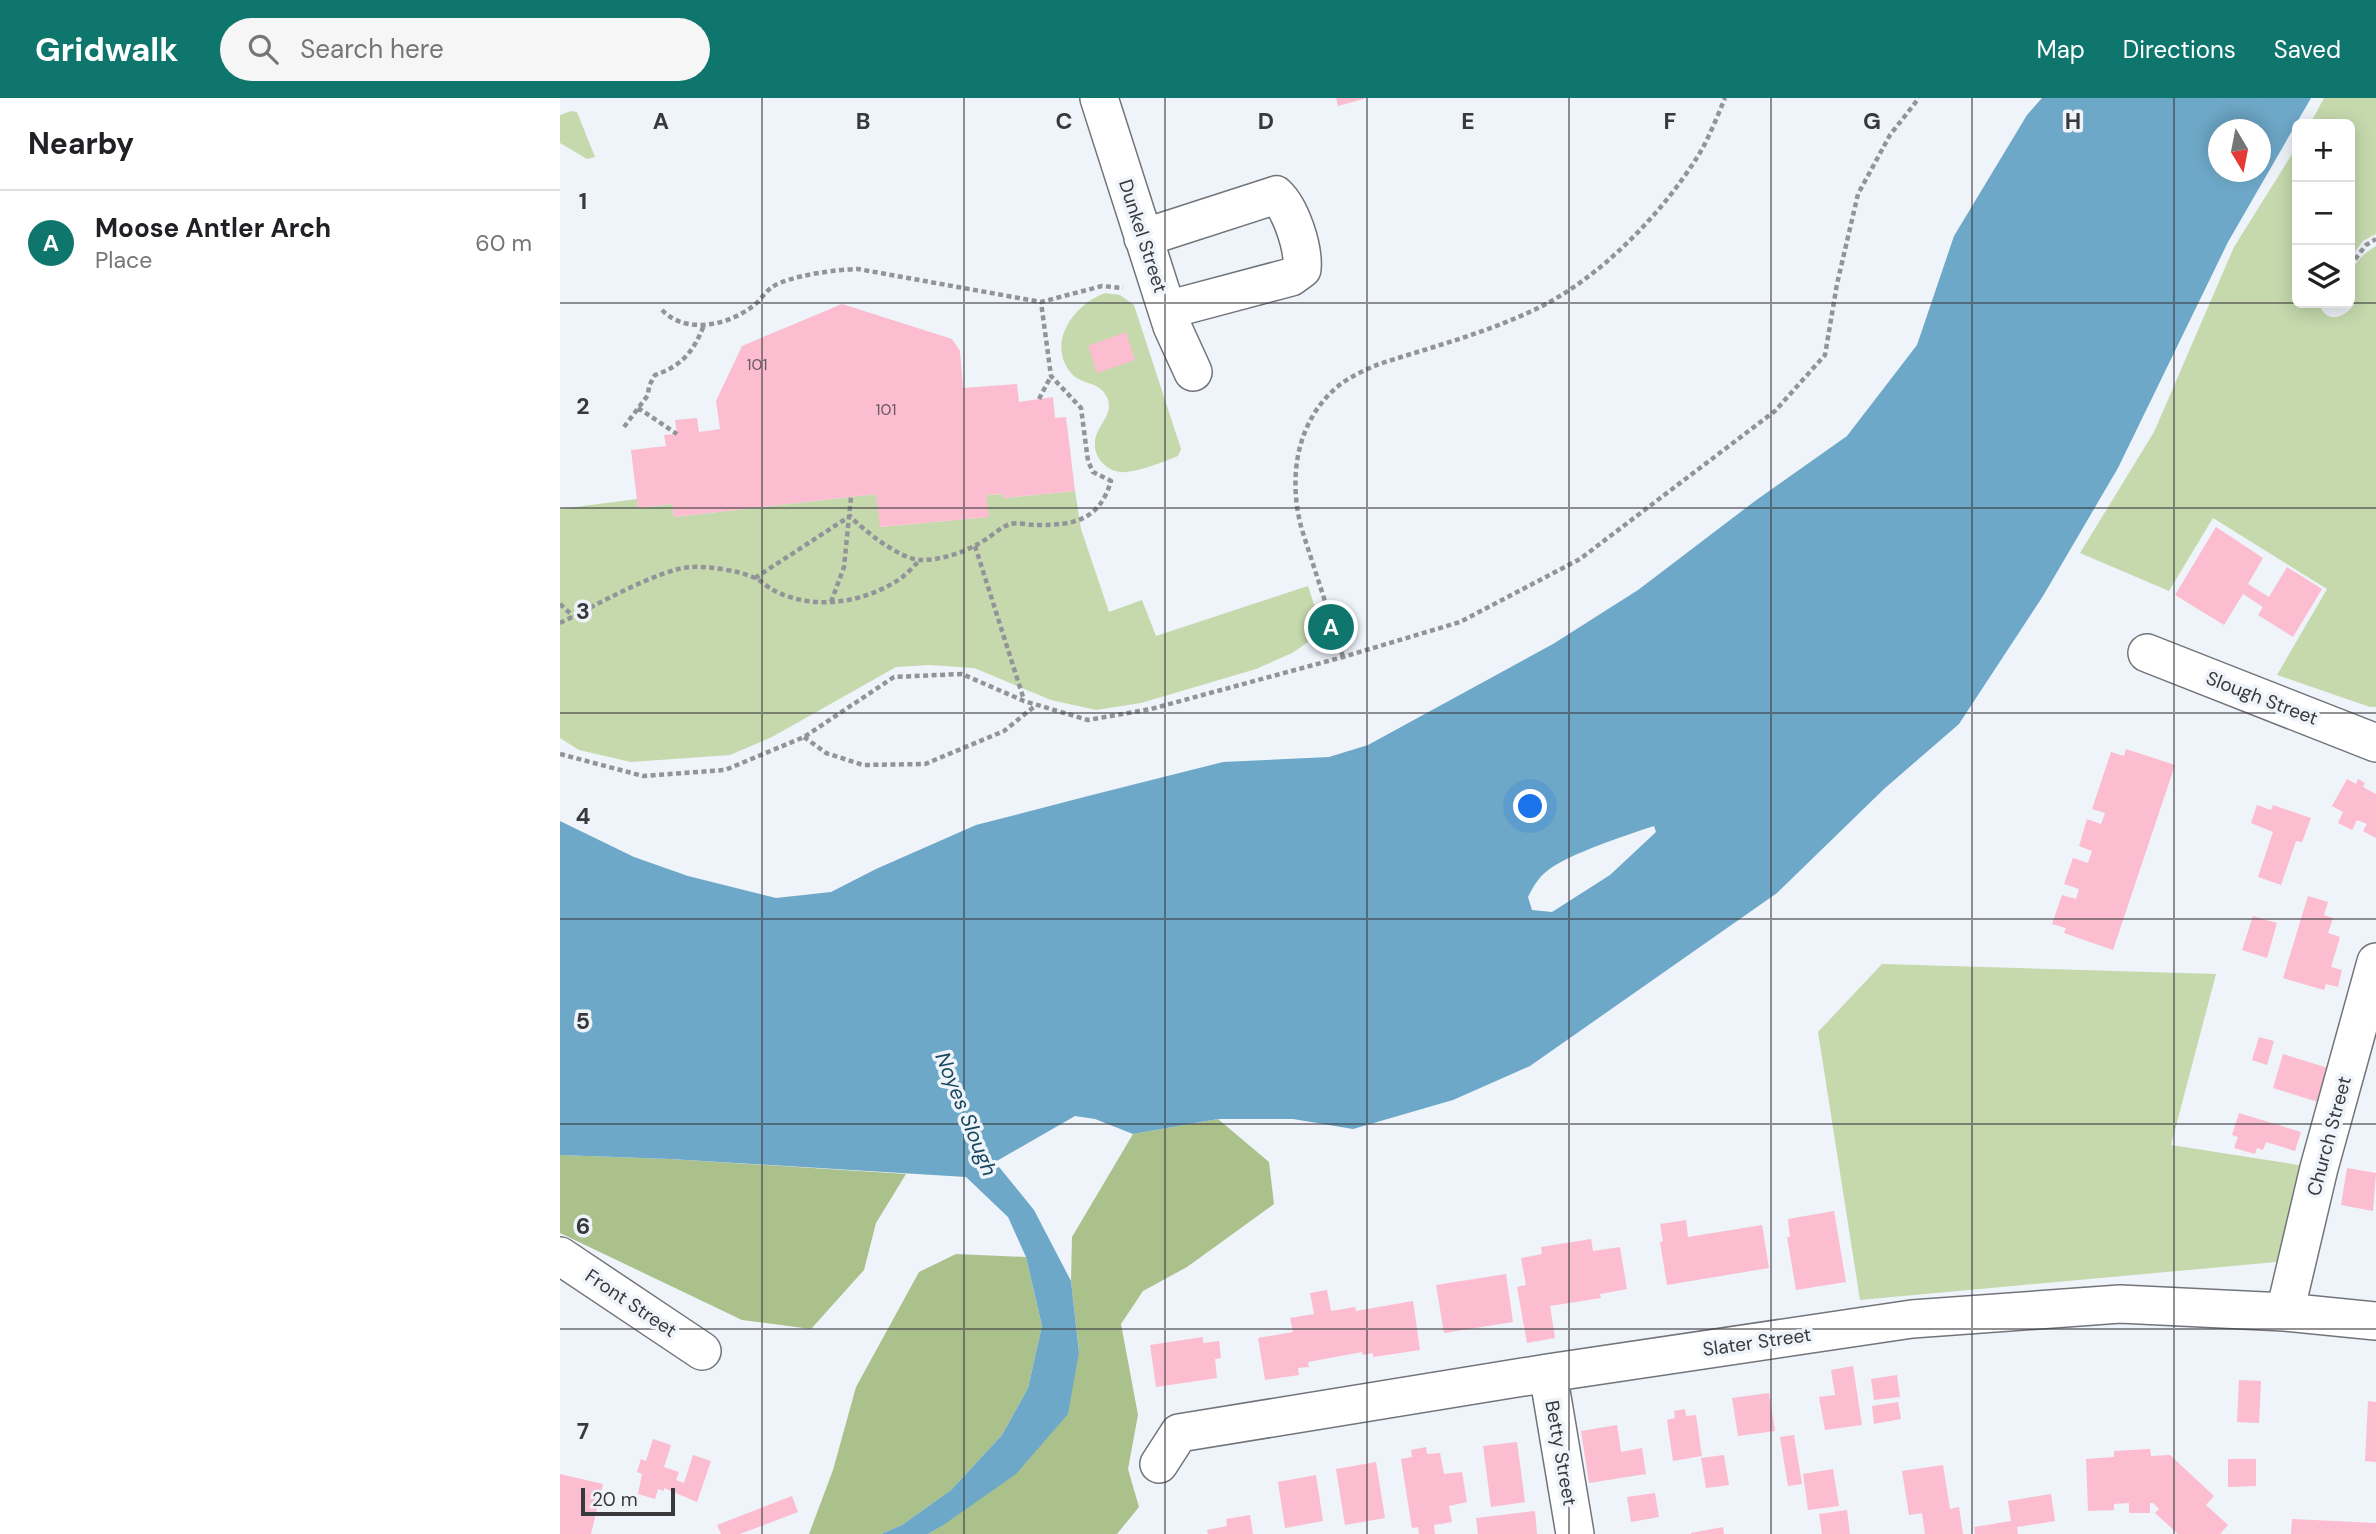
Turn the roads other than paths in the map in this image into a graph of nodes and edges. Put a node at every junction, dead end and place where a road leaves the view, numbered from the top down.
1 (1099, 98) edge
2 (1143, 238) junction
3 (1167, 310) junction
4 (1192, 372) dead end
5 (2147, 653) dead end
6 (2376, 743) edge
7 (2376, 962) edge
8 (560, 1256) edge
9 (2286, 1312) junction
10 (2376, 1321) edge
11 (702, 1351) dead end
12 (1548, 1373) junction
13 (1159, 1464) dead end
14 (1575, 1534) edge

1 - 2 street, Dunkel Street
2 - 3 street, Dunkel Street
2 - 3 street
3 - 4 street, Dunkel Street
5 - 6 street, Slough Street
7 - 9 street, Church Street
8 - 11 street, Front Street
9 - 10 street, Slater Street
9 - 12 street, Slater Street
12 - 13 street, Slater Street
12 - 14 street, Betty Street

